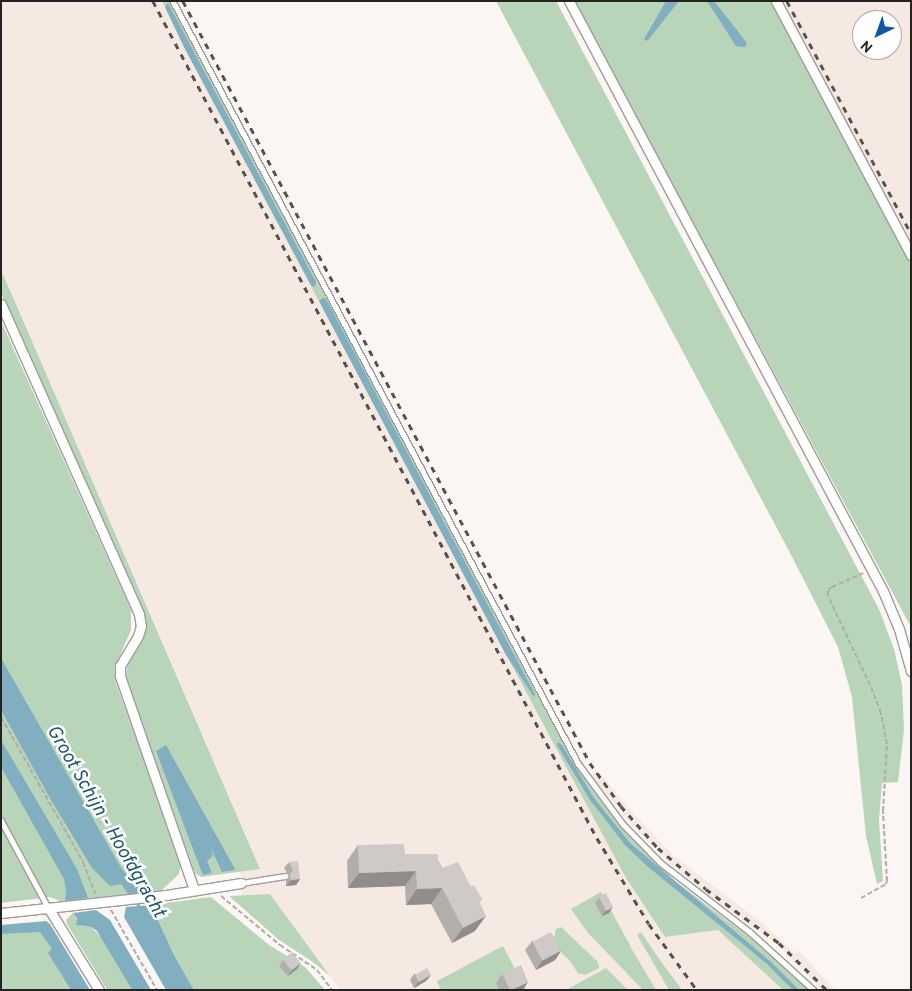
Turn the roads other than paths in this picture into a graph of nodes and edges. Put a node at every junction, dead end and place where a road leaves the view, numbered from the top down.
1 (174, 1) edge
2 (569, 1) edge
3 (776, 1) edge
4 (911, 255) edge
5 (1, 304) edge
6 (911, 671) edge
7 (1, 820) edge
8 (286, 876) dead end
9 (240, 883) joint
10 (194, 890) junction
11 (53, 908) junction
12 (1, 913) edge
13 (99, 990) edge
14 (814, 990) edge

1 - 14 lane
2 - 6 street
3 - 4 street
5 - 10 street
7 - 11 lane
8 - 9 lane
9 - 10 street
10 - 11 street
11 - 12 street
11 - 13 street

